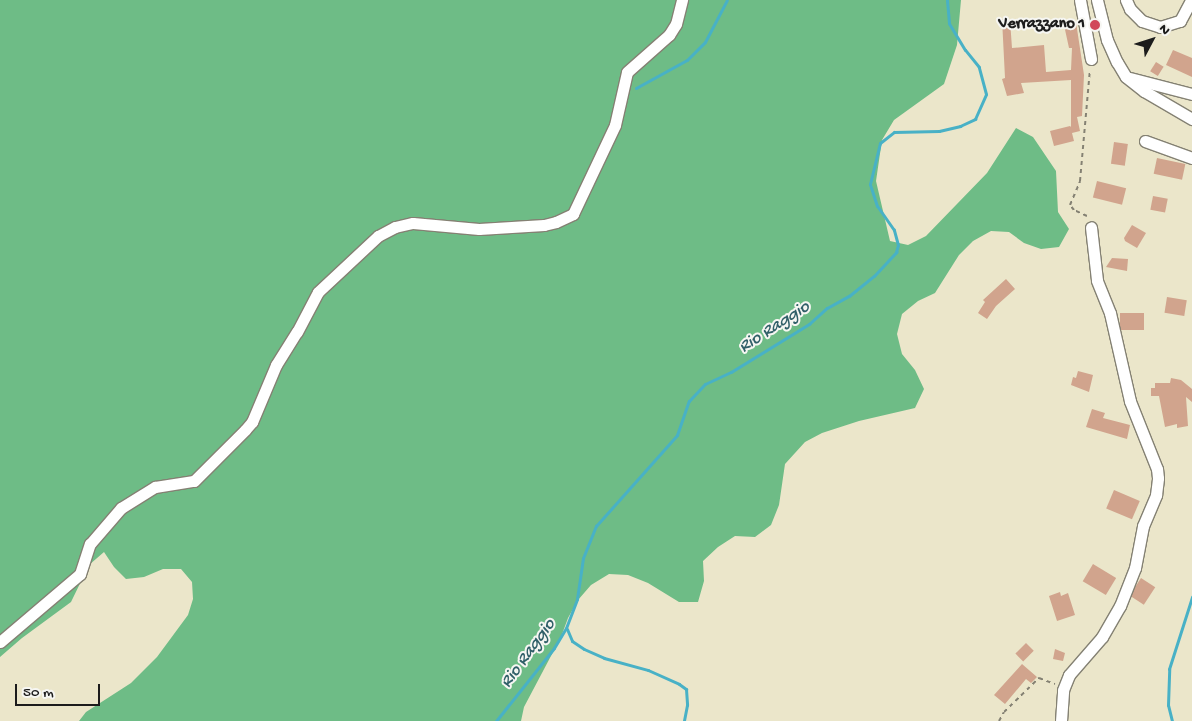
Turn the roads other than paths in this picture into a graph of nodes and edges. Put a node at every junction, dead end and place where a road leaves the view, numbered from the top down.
1 (682, 0) edge
2 (1080, 0) edge
3 (1097, 0) edge
4 (1126, 0) edge
5 (1191, 0) edge
6 (1091, 58) road end
7 (1126, 77) junction
8 (1192, 94) edge
9 (1192, 118) edge
10 (1145, 141) dead end
11 (1192, 158) edge
12 (1091, 227) road end
13 (0, 642) edge
14 (1061, 721) edge

1 - 13 street
2 - 6 street
3 - 7 street
4 - 5 street
7 - 8 street
7 - 9 street
10 - 11 street
12 - 14 street

